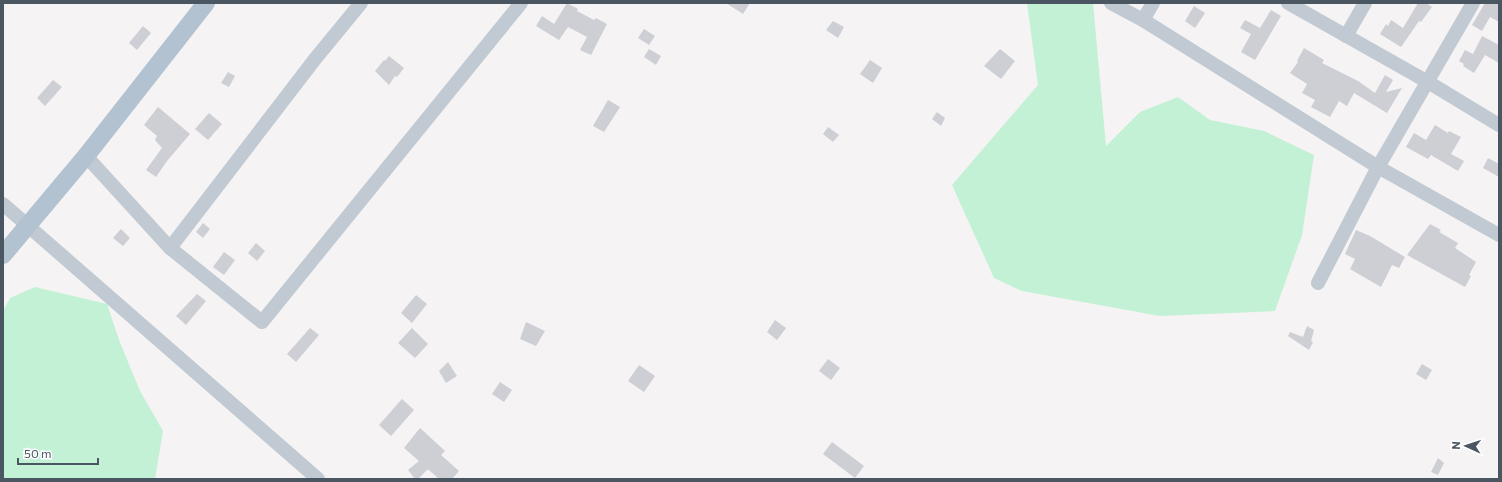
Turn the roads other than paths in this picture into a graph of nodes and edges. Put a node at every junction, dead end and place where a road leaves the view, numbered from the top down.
1 (206, 3) edge
2 (361, 3) edge
3 (522, 3) edge
4 (1111, 3) edge
5 (1153, 3) edge
6 (1288, 3) edge
7 (1366, 3) edge
8 (1474, 3) edge
9 (1143, 20) junction
10 (1346, 36) junction
11 (1428, 82) junction
12 (1499, 125) edge
13 (86, 156) junction
14 (1378, 167) junction
15 (3, 204) edge
16 (28, 226) junction
17 (1499, 234) edge
18 (170, 248) junction
19 (3, 255) edge
20 (1318, 283) dead end
21 (318, 479) edge

1 - 13 main road
2 - 18 street
3 - 18 street
4 - 9 street
5 - 9 street
6 - 10 street
7 - 10 street
8 - 11 street
9 - 14 street
10 - 11 street
11 - 12 street
11 - 14 street
13 - 16 main road
13 - 18 street
14 - 17 street
14 - 20 street
15 - 16 street
16 - 19 main road
16 - 21 street

